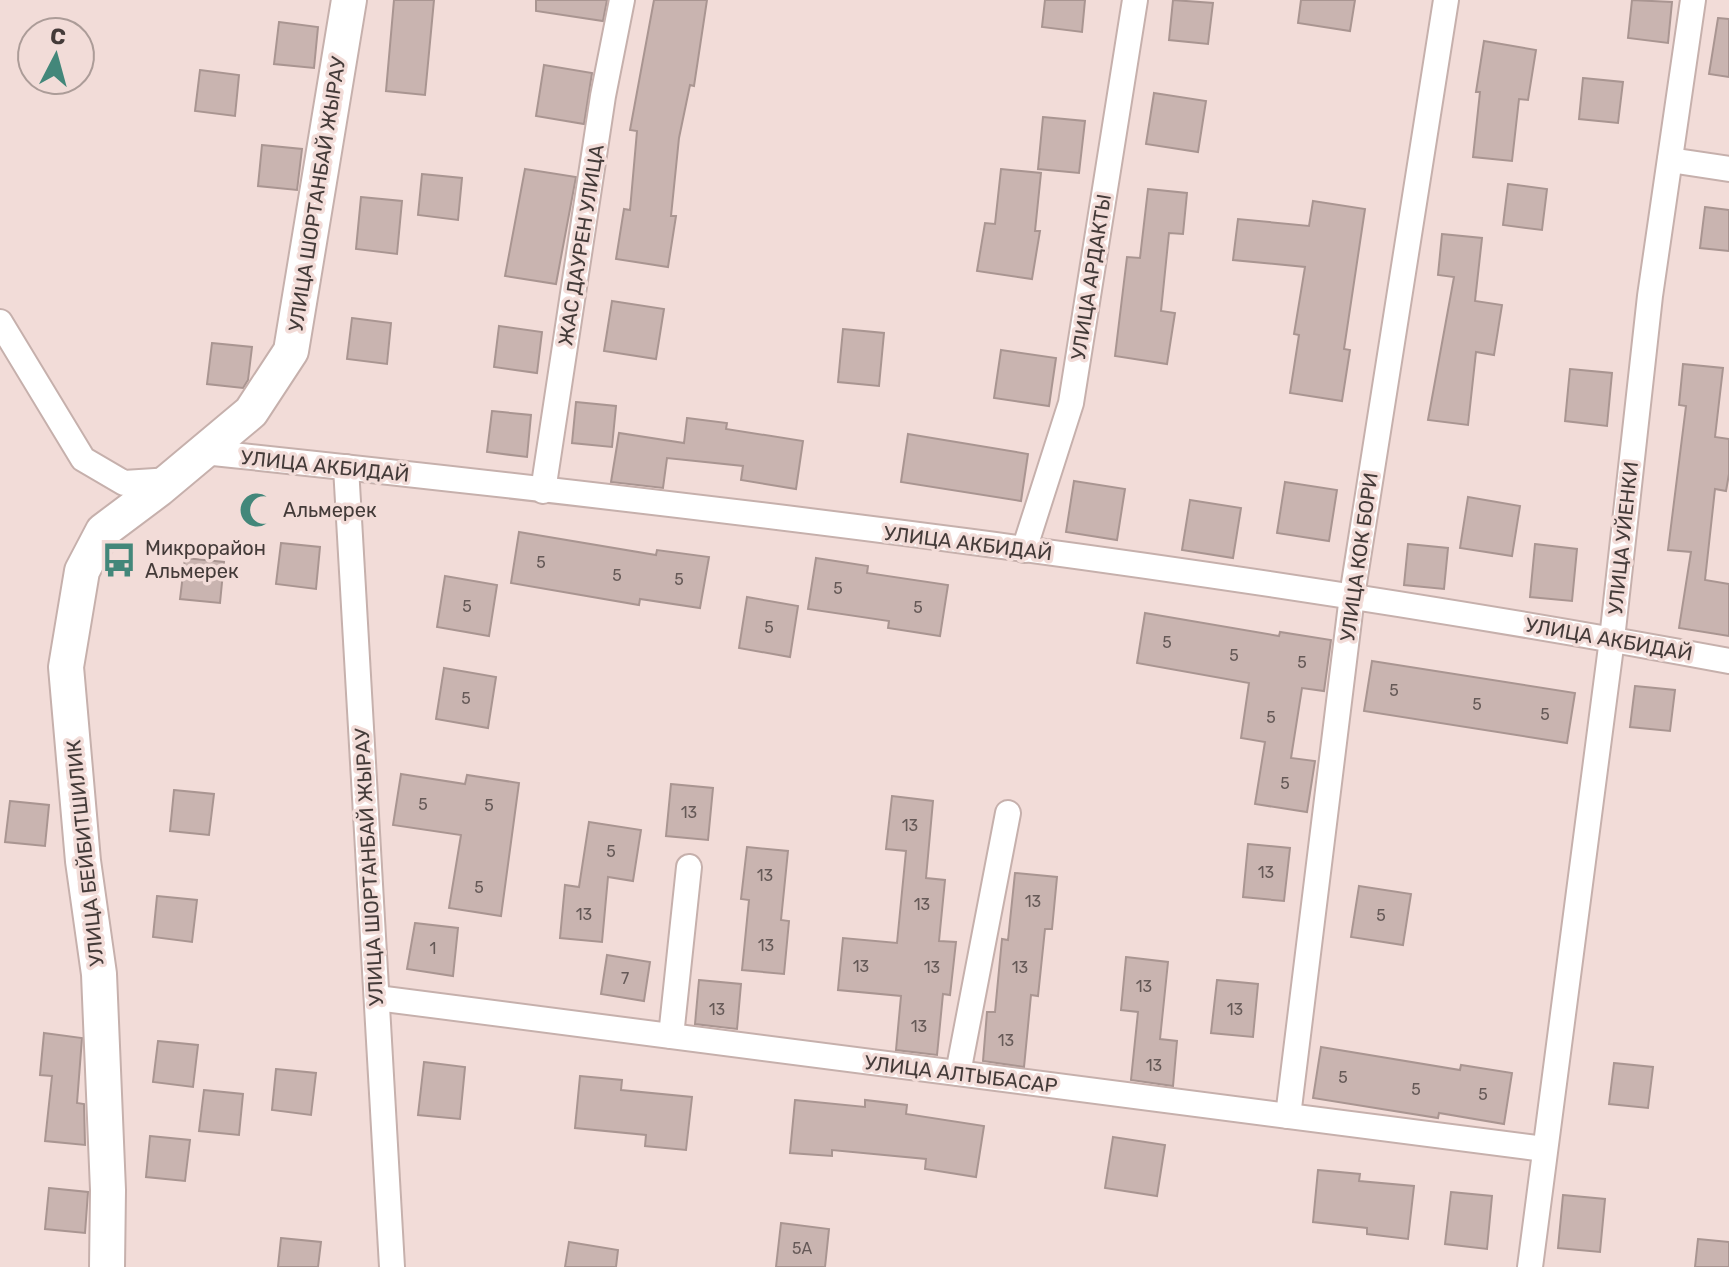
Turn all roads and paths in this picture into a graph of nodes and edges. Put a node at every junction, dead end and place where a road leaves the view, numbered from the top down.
1 (349, 0) edge
2 (622, 0) edge
3 (1135, 0) edge
4 (1446, 0) edge
5 (1693, 0) edge
6 (1670, 160) junction
7 (1729, 169) edge
8 (0, 322) edge
9 (204, 452) junction
10 (346, 467) junction
11 (171, 480) junction
12 (543, 491) junction
13 (1024, 550) junction
14 (1352, 596) junction
15 (1612, 639) junction
16 (1729, 661) edge
17 (1008, 813) dead end
18 (689, 867) dead end
19 (377, 998) junction
20 (671, 1036) junction
21 (958, 1073) junction
22 (1288, 1116) junction
23 (1544, 1149) junction
24 (107, 1267) edge
25 (392, 1267) edge
26 (1530, 1267) edge

1 - 9 street, УЛИЦА ШОРТАНБАЙ ЖЫРАУ
2 - 12 street, ЖАС ДАУРЕН УЛИЦА
3 - 13 street, УЛИЦА АРДАКТЫ
4 - 14 street, УЛИЦА КОК БОРИ
5 - 6 street, УЛИЦА УЙЕНКИ
6 - 7 street
6 - 15 street, УЛИЦА УЙЕНКИ
8 - 11 street
9 - 10 street, УЛИЦА АКБИДАЙ
9 - 11 street, УЛИЦА БЕЙБИТШИЛИК
10 - 12 street, УЛИЦА АКБИДАЙ
10 - 19 street, УЛИЦА ШОРТАНБАЙ ЖЫРАУ
11 - 24 street, УЛИЦА БЕЙБИТШИЛИК
12 - 13 street, УЛИЦА АКБИДАЙ
13 - 14 street, УЛИЦА АКБИДАЙ
14 - 15 street, УЛИЦА АКБИДАЙ
14 - 22 street, УЛИЦА КОК БОРИ
15 - 16 street, УЛИЦА АКБИДАЙ
15 - 23 street, УЛИЦА УЙЕНКИ
17 - 21 street
18 - 20 street
19 - 20 street, УЛИЦА АЛТЫБАСАР
19 - 25 street, УЛИЦА ШОРТАНБАЙ ЖЫРАУ
20 - 21 street, УЛИЦА АЛТЫБАСАР
21 - 22 street, УЛИЦА АЛТЫБАСАР
22 - 23 street, УЛИЦА АЛТЫБАСАР
23 - 26 street, УЛИЦА УЙЕНКИ

